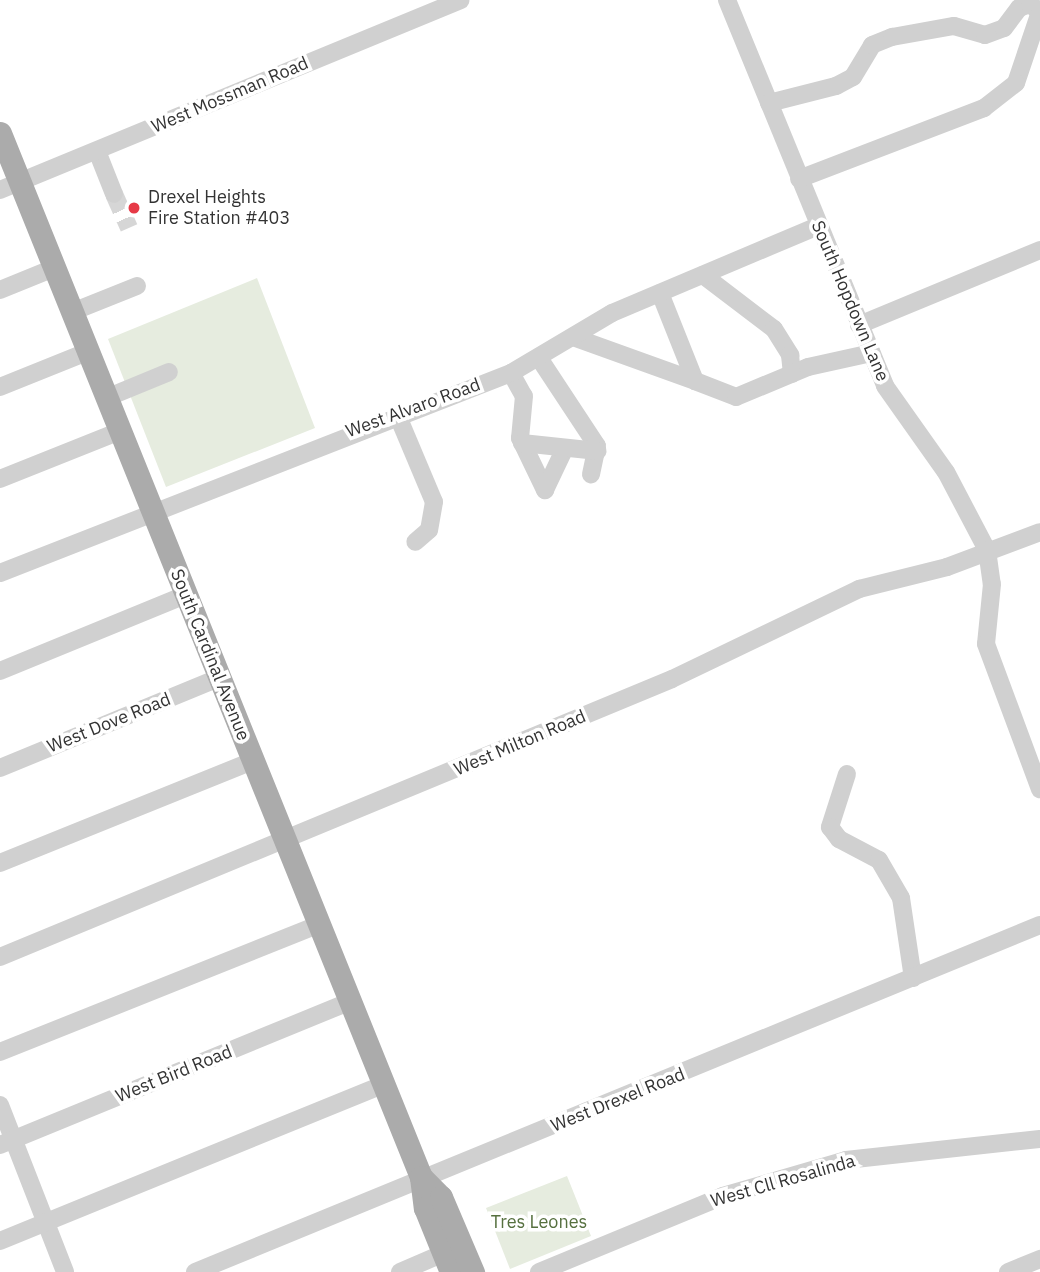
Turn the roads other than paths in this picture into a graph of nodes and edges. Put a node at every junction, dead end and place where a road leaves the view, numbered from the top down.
1 (460, 0) edge
2 (727, 0) edge
3 (769, 103) junction
4 (0, 133) edge
5 (97, 150) junction
6 (799, 179) junction
7 (10, 187) edge
8 (114, 194) tunnel mouth
9 (818, 226) junction
10 (1040, 250) edge
11 (54, 268) junction
12 (703, 275) junction
13 (137, 286) dead end
14 (0, 290) edge
15 (660, 293) junction
16 (72, 312) junction
17 (859, 325) junction
18 (573, 337) junction
19 (87, 352) junction
20 (871, 353) junction
21 (539, 358) junction
22 (169, 372) dead end
23 (511, 373) junction
24 (792, 374) junction
25 (695, 380) junction
26 (0, 387) edge
27 (106, 398) junction
28 (397, 414) junction
29 (120, 431) junction
30 (522, 443) junction
31 (564, 450) junction
32 (598, 451) junction
33 (591, 474) dead end
34 (0, 479) edge
35 (152, 511) junction
36 (1040, 532) edge
37 (415, 542) dead end
38 (987, 550) junction
39 (0, 573) edge
40 (185, 595) junction
41 (0, 671) edge
42 (218, 678) junction
43 (252, 761) junction
44 (0, 768) edge
45 (847, 774) dead end
46 (1040, 789) edge
47 (283, 836) junction
48 (0, 863) edge
49 (318, 925) junction
50 (1040, 925) edge
51 (0, 957) edge
52 (913, 978) junction
53 (348, 1002) junction
54 (0, 1052) edge
55 (383, 1085) junction
56 (0, 1105) edge
57 (1040, 1139) edge
58 (7, 1142) edge
59 (421, 1177) junction
60 (46, 1223) junction
61 (0, 1241) edge
62 (1040, 1259) edge
63 (448, 1263) edge
64 (65, 1272) edge
65 (195, 1272) edge
66 (400, 1272) edge
67 (473, 1272) edge
68 (539, 1272) edge
69 (1008, 1272) edge

1 - 5 street, West Mossman Road
2 - 3 street, South Hopdown Lane
3 - 6 street, South Hopdown Lane
3 - 6 street
4 - 7 main road, South Cardinal Avenue
5 - 7 street, West Mossman Road
5 - 8 street
6 - 9 street, South Hopdown Lane
7 - 11 main road, South Cardinal Avenue
9 - 12 street, West Alvaro Road
9 - 17 street, South Hopdown Lane
10 - 17 street
11 - 14 street
11 - 16 main road, South Cardinal Avenue
12 - 15 street, West Alvaro Road
12 - 24 street
13 - 16 street
15 - 18 street, West Alvaro Road
15 - 25 street
16 - 19 main road, South Cardinal Avenue
17 - 20 street, South Hopdown Lane
18 - 21 street, West Alvaro Road
18 - 25 street
19 - 26 street
19 - 27 main road, South Cardinal Avenue
20 - 24 street
20 - 38 street, South Hopdown Lane
21 - 23 street, West Alvaro Road
21 - 32 street
22 - 27 street
23 - 28 street, West Alvaro Road
23 - 30 street
24 - 25 street
27 - 29 main road, South Cardinal Avenue
28 - 35 street, West Alvaro Road
28 - 37 street
29 - 34 street
29 - 35 main road, South Cardinal Avenue
30 - 31 street
30 - 31 street
31 - 32 street
32 - 33 street
35 - 39 street, West Alvaro Road
35 - 40 main road, South Cardinal Avenue
36 - 38 street, West Milton Road
38 - 46 street, South Hopdown Lane
38 - 47 street, West Milton Road
40 - 41 street
40 - 42 main road, South Cardinal Avenue
42 - 43 main road, South Cardinal Avenue
42 - 44 street, West Dove Road
43 - 47 main road, South Cardinal Avenue
43 - 48 street
45 - 52 street
47 - 49 main road, South Cardinal Avenue
47 - 51 street, West Milton Road
49 - 53 main road, South Cardinal Avenue
49 - 54 street
50 - 52 street, West Drexel Road
52 - 59 street, West Drexel Road
53 - 55 main road, South Cardinal Avenue
53 - 58 street, West Bird Road
55 - 59 main road, South Cardinal Avenue
55 - 60 street
56 - 58 street
57 - 68 street, West Cll Rosalinda
58 - 60 street
59 - 63 main road, South Cardinal Avenue
59 - 65 street, West Drexel Road
59 - 67 main road, South Cardinal Avenue
60 - 61 street
60 - 64 street
62 - 69 street
63 - 66 street

